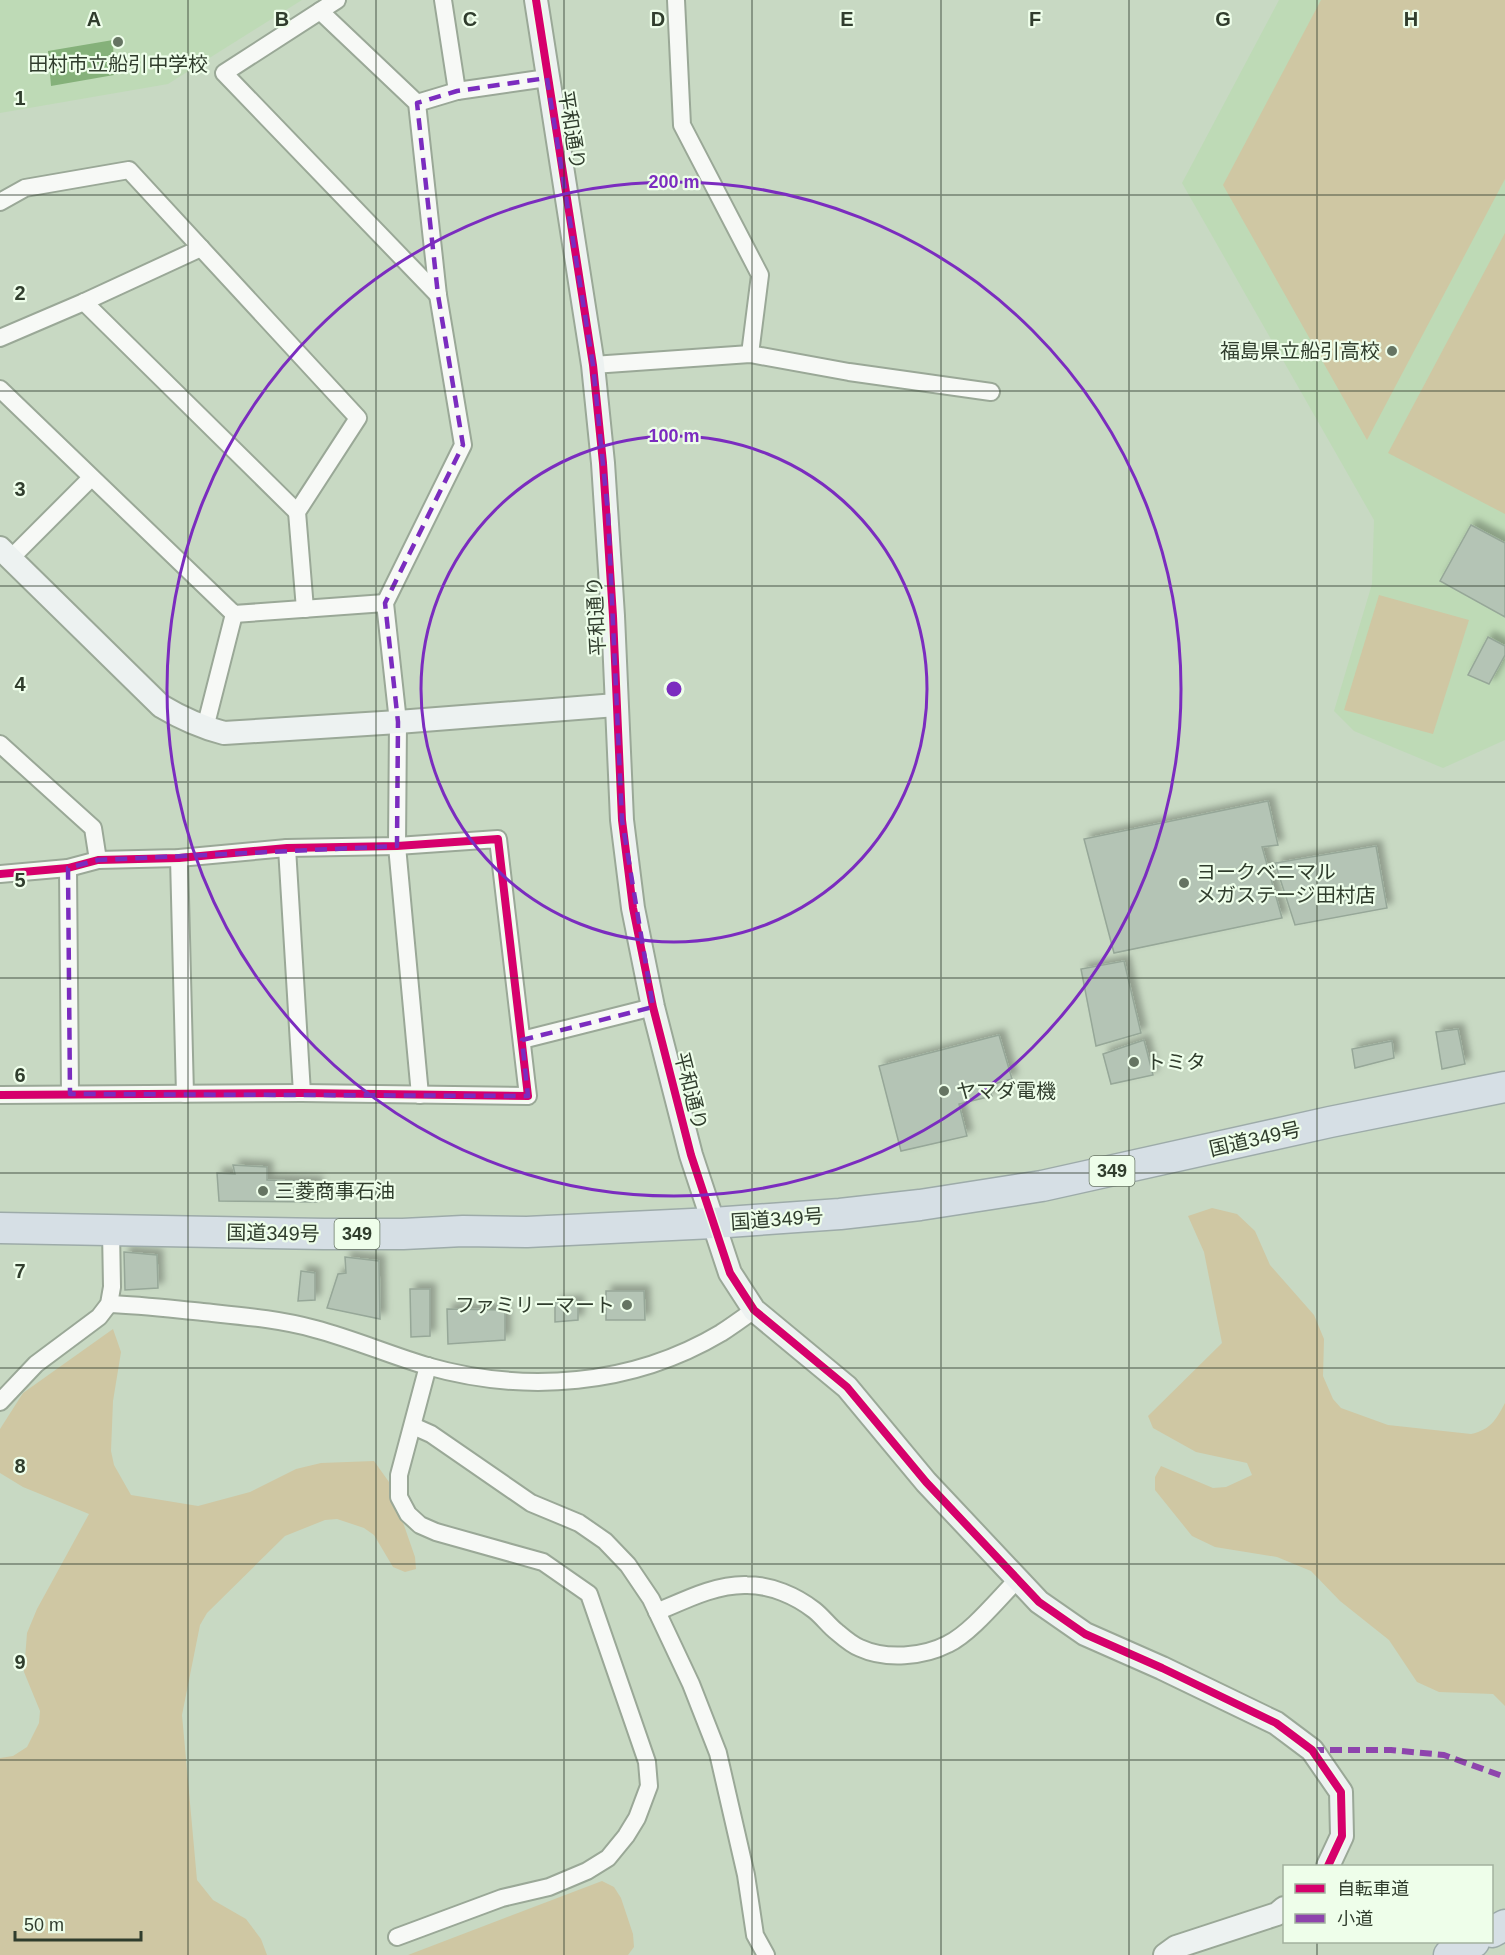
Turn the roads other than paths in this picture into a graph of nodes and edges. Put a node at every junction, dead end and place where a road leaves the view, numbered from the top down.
1 (337, 0) edge
2 (443, 0) edge
3 (536, 0) edge
4 (676, 0) edge
5 (320, 11) junction
6 (547, 78) junction
7 (457, 91) junction
8 (417, 103) junction
9 (0, 202) edge
10 (201, 248) junction
11 (438, 295) junction
12 (84, 302) junction
13 (0, 338) edge
14 (750, 354) junction
15 (593, 365) junction
16 (0, 389) edge
17 (991, 392) dead end
18 (91, 478) junction
19 (297, 513) junction
20 (5, 554) edge
21 (385, 603) junction
22 (305, 609) junction
23 (234, 614) junction
24 (616, 705) junction
25 (398, 722) junction
26 (205, 728) junction
27 (0, 744) edge
28 (397, 846) junction
29 (287, 848) junction
30 (179, 858) junction
31 (98, 860) junction
32 (68, 868) junction
33 (0, 874) edge
34 (653, 1007) junction
35 (522, 1040) junction
36 (1505, 1087) edge
37 (70, 1094) junction
38 (185, 1094) junction
39 (303, 1094) junction
40 (0, 1095) edge
41 (420, 1095) junction
42 (713, 1223) junction
43 (0, 1228) edge
44 (111, 1230) junction
45 (109, 1304) junction
46 (754, 1310) junction
47 (428, 1366) junction
48 (0, 1402) edge
49 (413, 1426) junction
50 (1018, 1579) junction
51 (657, 1612) junction
52 (1328, 1865) edge
53 (1283, 1909) edge
54 (397, 1937) dead end
55 (1470, 1943) edge
56 (766, 1955) edge
57 (1165, 1955) edge
58 (1449, 1955) edge

1 - 5 street
2 - 7 street
3 - 6 street, 平和通り
4 - 14 street
5 - 8 street
5 - 11 street
6 - 7 street
6 - 15 street, 平和通り
7 - 8 street
8 - 11 street
9 - 10 street
10 - 12 street
10 - 19 street
11 - 21 street
12 - 13 street
12 - 19 street
14 - 15 street
14 - 17 street
15 - 24 street, 平和通り
16 - 18 street
18 - 20 street
18 - 23 street
19 - 22 street
20 - 26 street
21 - 22 street
21 - 25 street
22 - 23 street
23 - 26 street
24 - 25 street
24 - 34 street, 平和通り
25 - 26 street
25 - 28 street
27 - 31 street
28 - 29 street
28 - 35 street
28 - 41 street
29 - 30 street
29 - 39 street
30 - 31 street
30 - 38 street
31 - 32 street
32 - 33 street
32 - 37 street
34 - 35 street
34 - 42 street, 平和通り
35 - 41 street
36 - 42 highway, 国道349号 / 349
37 - 38 street
37 - 40 street
38 - 39 street
39 - 41 street
42 - 44 highway, 国道349号 / 349
42 - 46 street, 平和通り
43 - 44 highway, 国道349号 / 349
44 - 45 street
45 - 47 street
45 - 48 street
46 - 47 street
46 - 50 street, 平和通り
47 - 49 street
49 - 51 street
49 - 54 street
50 - 51 street
50 - 52 street, 平和通り
51 - 56 street
53 - 57 street
55 - 58 highway

